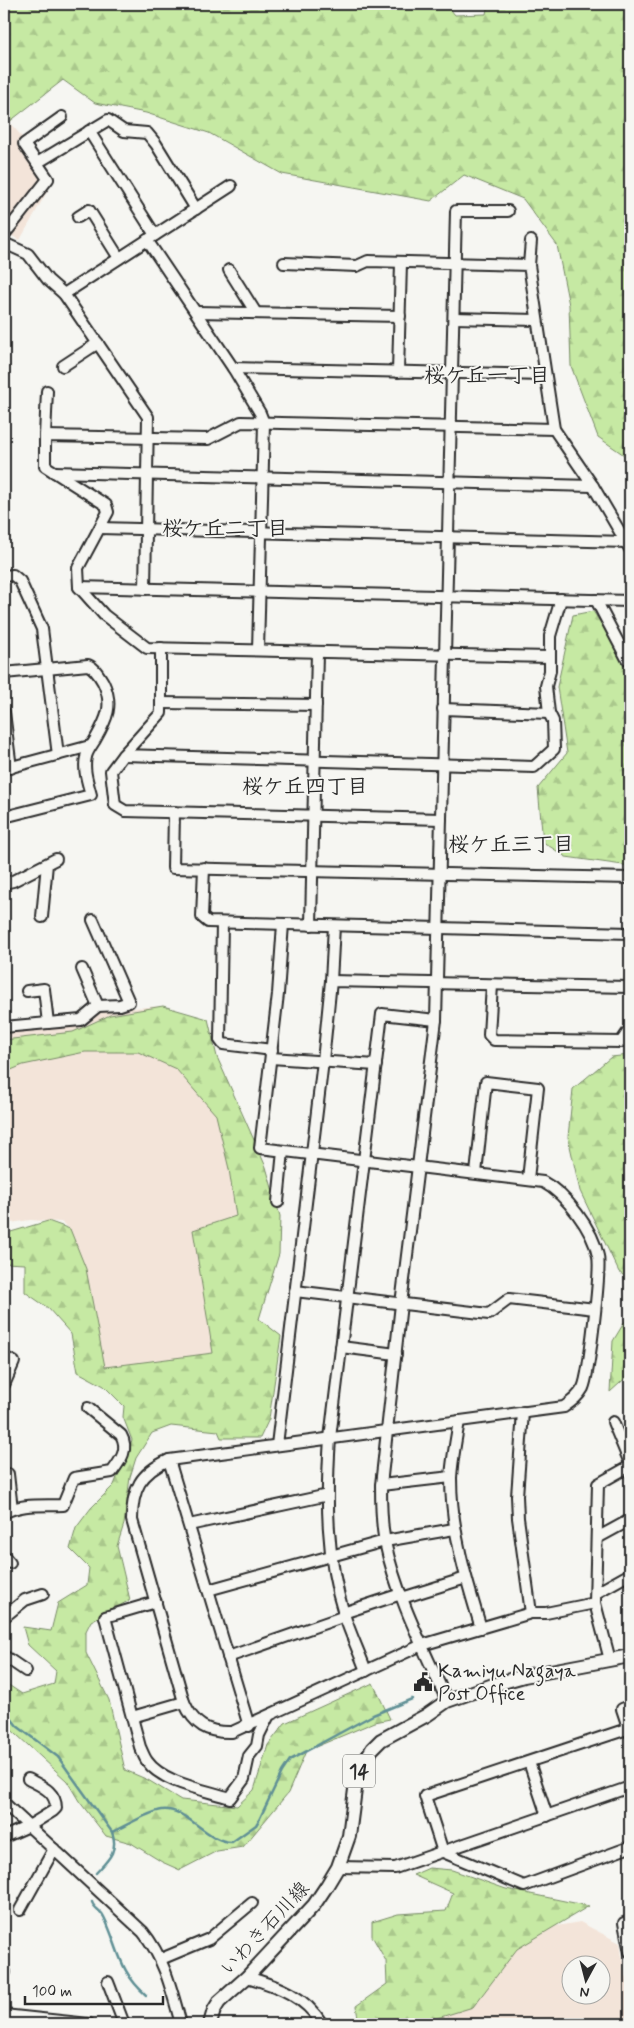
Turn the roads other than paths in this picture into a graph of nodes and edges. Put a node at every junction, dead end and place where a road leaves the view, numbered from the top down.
1 (62, 117) dead end
2 (90, 131) junction
3 (38, 163) junction
4 (231, 186) dead end
5 (196, 208) junction
6 (508, 211) dead end
7 (78, 217) dead end
8 (4, 235) edge
9 (151, 238) junction
10 (532, 241) dead end
11 (4, 243) edge
12 (120, 258) junction
13 (402, 262) junction
14 (284, 263) dead end
15 (455, 264) junction
16 (528, 265) junction
17 (229, 270) dead end
18 (64, 294) junction
19 (196, 312) junction
20 (256, 313) junction
21 (400, 316) junction
22 (454, 318) junction
23 (537, 320) junction
24 (98, 344) junction
25 (64, 366) dead end
26 (233, 368) junction
27 (398, 372) junction
28 (452, 373) junction
29 (545, 375) junction
30 (47, 390) dead end
31 (264, 423) junction
32 (451, 427) junction
33 (554, 429) junction
34 (45, 436) junction
35 (148, 438) junction
36 (54, 472) junction
37 (147, 475) junction
38 (262, 478) junction
39 (450, 482) junction
40 (593, 486) junction
41 (100, 528) junction
42 (146, 529) junction
43 (261, 532) junction
44 (448, 537) junction
45 (628, 545) edge
46 (4, 576) edge
47 (79, 587) junction
48 (146, 589) junction
49 (260, 592) junction
50 (447, 596) junction
51 (561, 599) junction
52 (596, 600) junction
53 (630, 601) edge
54 (161, 648) junction
55 (258, 650) junction
56 (317, 652) junction
57 (445, 655) junction
58 (550, 657) junction
59 (630, 659) edge
60 (47, 669) junction
61 (4, 673) edge
62 (161, 704) junction
63 (316, 705) junction
64 (443, 709) junction
65 (4, 712) edge
66 (549, 713) junction
67 (90, 746) junction
68 (58, 755) junction
69 (123, 755) junction
70 (314, 761) junction
71 (442, 764) junction
72 (7, 768) edge
73 (174, 812) junction
74 (313, 815) junction
75 (4, 817) edge
76 (441, 819) junction
77 (204, 868) junction
78 (312, 871) junction
79 (440, 874) junction
80 (630, 878) edge
81 (4, 883) edge
82 (42, 917) dead end
83 (93, 920) dead end
84 (222, 923) junction
85 (283, 924) junction
86 (311, 925) junction
87 (334, 926) junction
88 (439, 928) junction
89 (630, 933) edge
90 (82, 969) dead end
91 (331, 980) junction
92 (438, 984) junction
93 (492, 985) junction
94 (630, 987) edge
95 (27, 991) dead end
96 (98, 1006) junction
97 (436, 1020) junction
98 (48, 1023) junction
99 (4, 1027) edge
100 (630, 1029) edge
101 (271, 1054) junction
102 (323, 1062) junction
103 (376, 1065) junction
104 (284, 1151) junction
105 (311, 1154) junction
106 (364, 1160) junction
107 (419, 1166) junction
108 (476, 1173) junction
109 (528, 1179) junction
110 (278, 1202) dead end
111 (295, 1291) junction
112 (347, 1297) junction
113 (401, 1304) junction
114 (594, 1310) junction
115 (341, 1348) junction
116 (396, 1354) junction
117 (4, 1357) edge
118 (4, 1385) edge
119 (88, 1408) dead end
120 (524, 1412) junction
121 (459, 1421) junction
122 (613, 1422) dead end
123 (387, 1431) junction
124 (330, 1438) junction
125 (277, 1445) junction
126 (169, 1460) junction
127 (630, 1464) edge
128 (8, 1474) dead end
129 (451, 1477) junction
130 (381, 1485) junction
131 (328, 1495) junction
132 (8, 1511) edge
133 (630, 1520) edge
134 (189, 1525) junction
135 (454, 1529) junction
136 (597, 1538) junction
137 (385, 1541) junction
138 (330, 1555) junction
139 (630, 1574) edge
140 (466, 1578) junction
141 (208, 1590) junction
142 (43, 1594) dead end
143 (401, 1596) junction
144 (595, 1598) junction
145 (156, 1602) junction
146 (531, 1613) junction
147 (344, 1615) junction
148 (4, 1617) edge
149 (481, 1628) junction
150 (422, 1645) junction
151 (4, 1656) edge
152 (630, 1656) edge
153 (228, 1657) junction
154 (610, 1660) junction
155 (26, 1671) dead end
156 (366, 1671) junction
157 (447, 1701) junction
158 (184, 1702) junction
159 (630, 1706) edge
160 (132, 1717) junction
161 (268, 1717) junction
162 (249, 1726) junction
163 (630, 1730) edge
164 (529, 1762) junction
165 (28, 1779) dead end
166 (630, 1787) edge
167 (4, 1803) edge
168 (547, 1816) junction
169 (29, 1826) junction
170 (4, 1837) edge
171 (630, 1846) edge
172 (54, 1848) junction
173 (443, 1852) junction
174 (338, 1867) junction
175 (252, 1903) dead end
176 (20, 1910) dead end
177 (630, 1921) edge
178 (630, 1952) edge
179 (160, 1959) junction
180 (247, 1977) junction
181 (108, 1982) dead end
182 (4, 2014) edge
183 (56, 2022) edge
184 (89, 2024) edge
185 (124, 2024) edge
186 (181, 2024) edge
187 (210, 2024) edge
188 (322, 2024) edge

1 - 3 street
2 - 3 street
2 - 5 street
2 - 9 street
3 - 8 street
4 - 5 street
5 - 9 street
6 - 15 street
7 - 12 street
9 - 12 street
9 - 19 street
10 - 16 street
11 - 18 street
12 - 18 street
13 - 14 street
13 - 15 street
13 - 21 street
15 - 16 street
15 - 22 street
16 - 23 street
17 - 20 street
18 - 24 street
19 - 20 street
19 - 26 street
20 - 21 street
21 - 27 street
22 - 23 street
22 - 28 street
23 - 29 street
24 - 25 street
24 - 35 street
26 - 27 street
26 - 31 street
27 - 28 street
28 - 29 street
28 - 32 street
29 - 33 street
30 - 34 street
31 - 32 street
31 - 35 street
31 - 38 street
32 - 33 street
32 - 39 street
33 - 40 street
34 - 35 street
34 - 36 street
35 - 37 street
36 - 37 street
36 - 41 street
37 - 38 street
37 - 42 street
38 - 39 street
38 - 43 street
39 - 40 street
39 - 44 street
40 - 45 street
41 - 42 street
41 - 47 street
42 - 43 street
42 - 48 street
43 - 44 street
43 - 49 street
44 - 45 street
44 - 50 street
46 - 60 street
47 - 48 street
47 - 54 street
48 - 49 street
49 - 50 street
49 - 55 street
50 - 51 street
50 - 57 street
51 - 52 street
51 - 58 street
52 - 53 street
52 - 59 street
54 - 55 street
54 - 62 street
55 - 56 street
56 - 57 street
56 - 63 street
57 - 58 street
57 - 64 street
58 - 66 street
60 - 61 street
60 - 67 street
60 - 68 street
62 - 63 street
62 - 69 street
63 - 70 street
64 - 66 street
64 - 71 street
65 - 72 street
66 - 71 street
67 - 68 street
67 - 75 street
68 - 72 street
69 - 70 street
69 - 73 street
70 - 71 street
70 - 74 street
71 - 76 street
73 - 74 street
73 - 77 street
74 - 76 street
74 - 78 street
76 - 79 street
77 - 78 street
77 - 84 street
78 - 79 street
78 - 86 street
79 - 80 street
79 - 88 street
81 - 82 street
83 - 96 street
84 - 85 street
84 - 101 street
85 - 86 street
85 - 101 street
86 - 87 street
87 - 88 street
87 - 91 street
88 - 89 street
88 - 92 street
90 - 96 street
91 - 92 street
91 - 102 street
92 - 93 street
92 - 97 street
93 - 94 street
93 - 100 street
95 - 98 street
96 - 98 street
97 - 103 street
97 - 107 street
98 - 99 street
101 - 102 street
101 - 104 street
102 - 103 street
102 - 105 street
103 - 106 street
104 - 105 street
104 - 110 street
105 - 106 street
105 - 111 street
106 - 107 street
106 - 112 street
107 - 108 street
107 - 113 street
108 - 109 street
108 - 109 street
109 - 114 street
111 - 112 street
111 - 125 street
112 - 113 street
112 - 115 street
113 - 114 street
113 - 116 street
114 - 120 street
115 - 116 street
115 - 124 street
116 - 123 street
117 - 118 street
119 - 132 street
120 - 121 street
120 - 146 street
121 - 123 street
121 - 129 street
122 - 127 street
123 - 124 street
123 - 130 street
124 - 125 street
124 - 131 street
125 - 126 street
126 - 134 street
126 - 145 street
127 - 136 street
128 - 132 street
129 - 130 street
129 - 135 street
130 - 137 street
131 - 134 street
131 - 138 street
133 - 136 street
134 - 141 street
135 - 137 street
135 - 140 street
136 - 144 street
137 - 138 street
137 - 143 street
138 - 141 street
138 - 147 street
139 - 144 street
140 - 143 street
140 - 149 street
141 - 153 street
142 - 148 street
143 - 147 street
143 - 150 street
144 - 146 street
144 - 154 street
145 - 158 street
145 - 160 street
146 - 149 street
147 - 153 street
147 - 156 street
149 - 150 street
150 - 156 street
150 - 157 street
151 - 155 street
152 - 154 main road, いわき石川線 / 14
153 - 162 street
154 - 157 main road, いわき石川線 / 14
156 - 161 street
157 - 174 main road, いわき石川線 / 14
158 - 160 street
158 - 162 street
159 - 163 street
160 - 161 street
161 - 162 street
163 - 164 street
164 - 168 street
164 - 173 street
165 - 169 street
166 - 168 street
167 - 169 street
168 - 173 street
169 - 170 street
169 - 172 street
171 - 173 street
172 - 176 street
172 - 179 street
173 - 174 street
174 - 180 main road, いわき石川線 / 14
175 - 179 street
177 - 178 street
179 - 186 street
180 - 187 main road, いわき石川線 / 14
180 - 188 street
181 - 185 street
182 - 183 street
183 - 184 street

